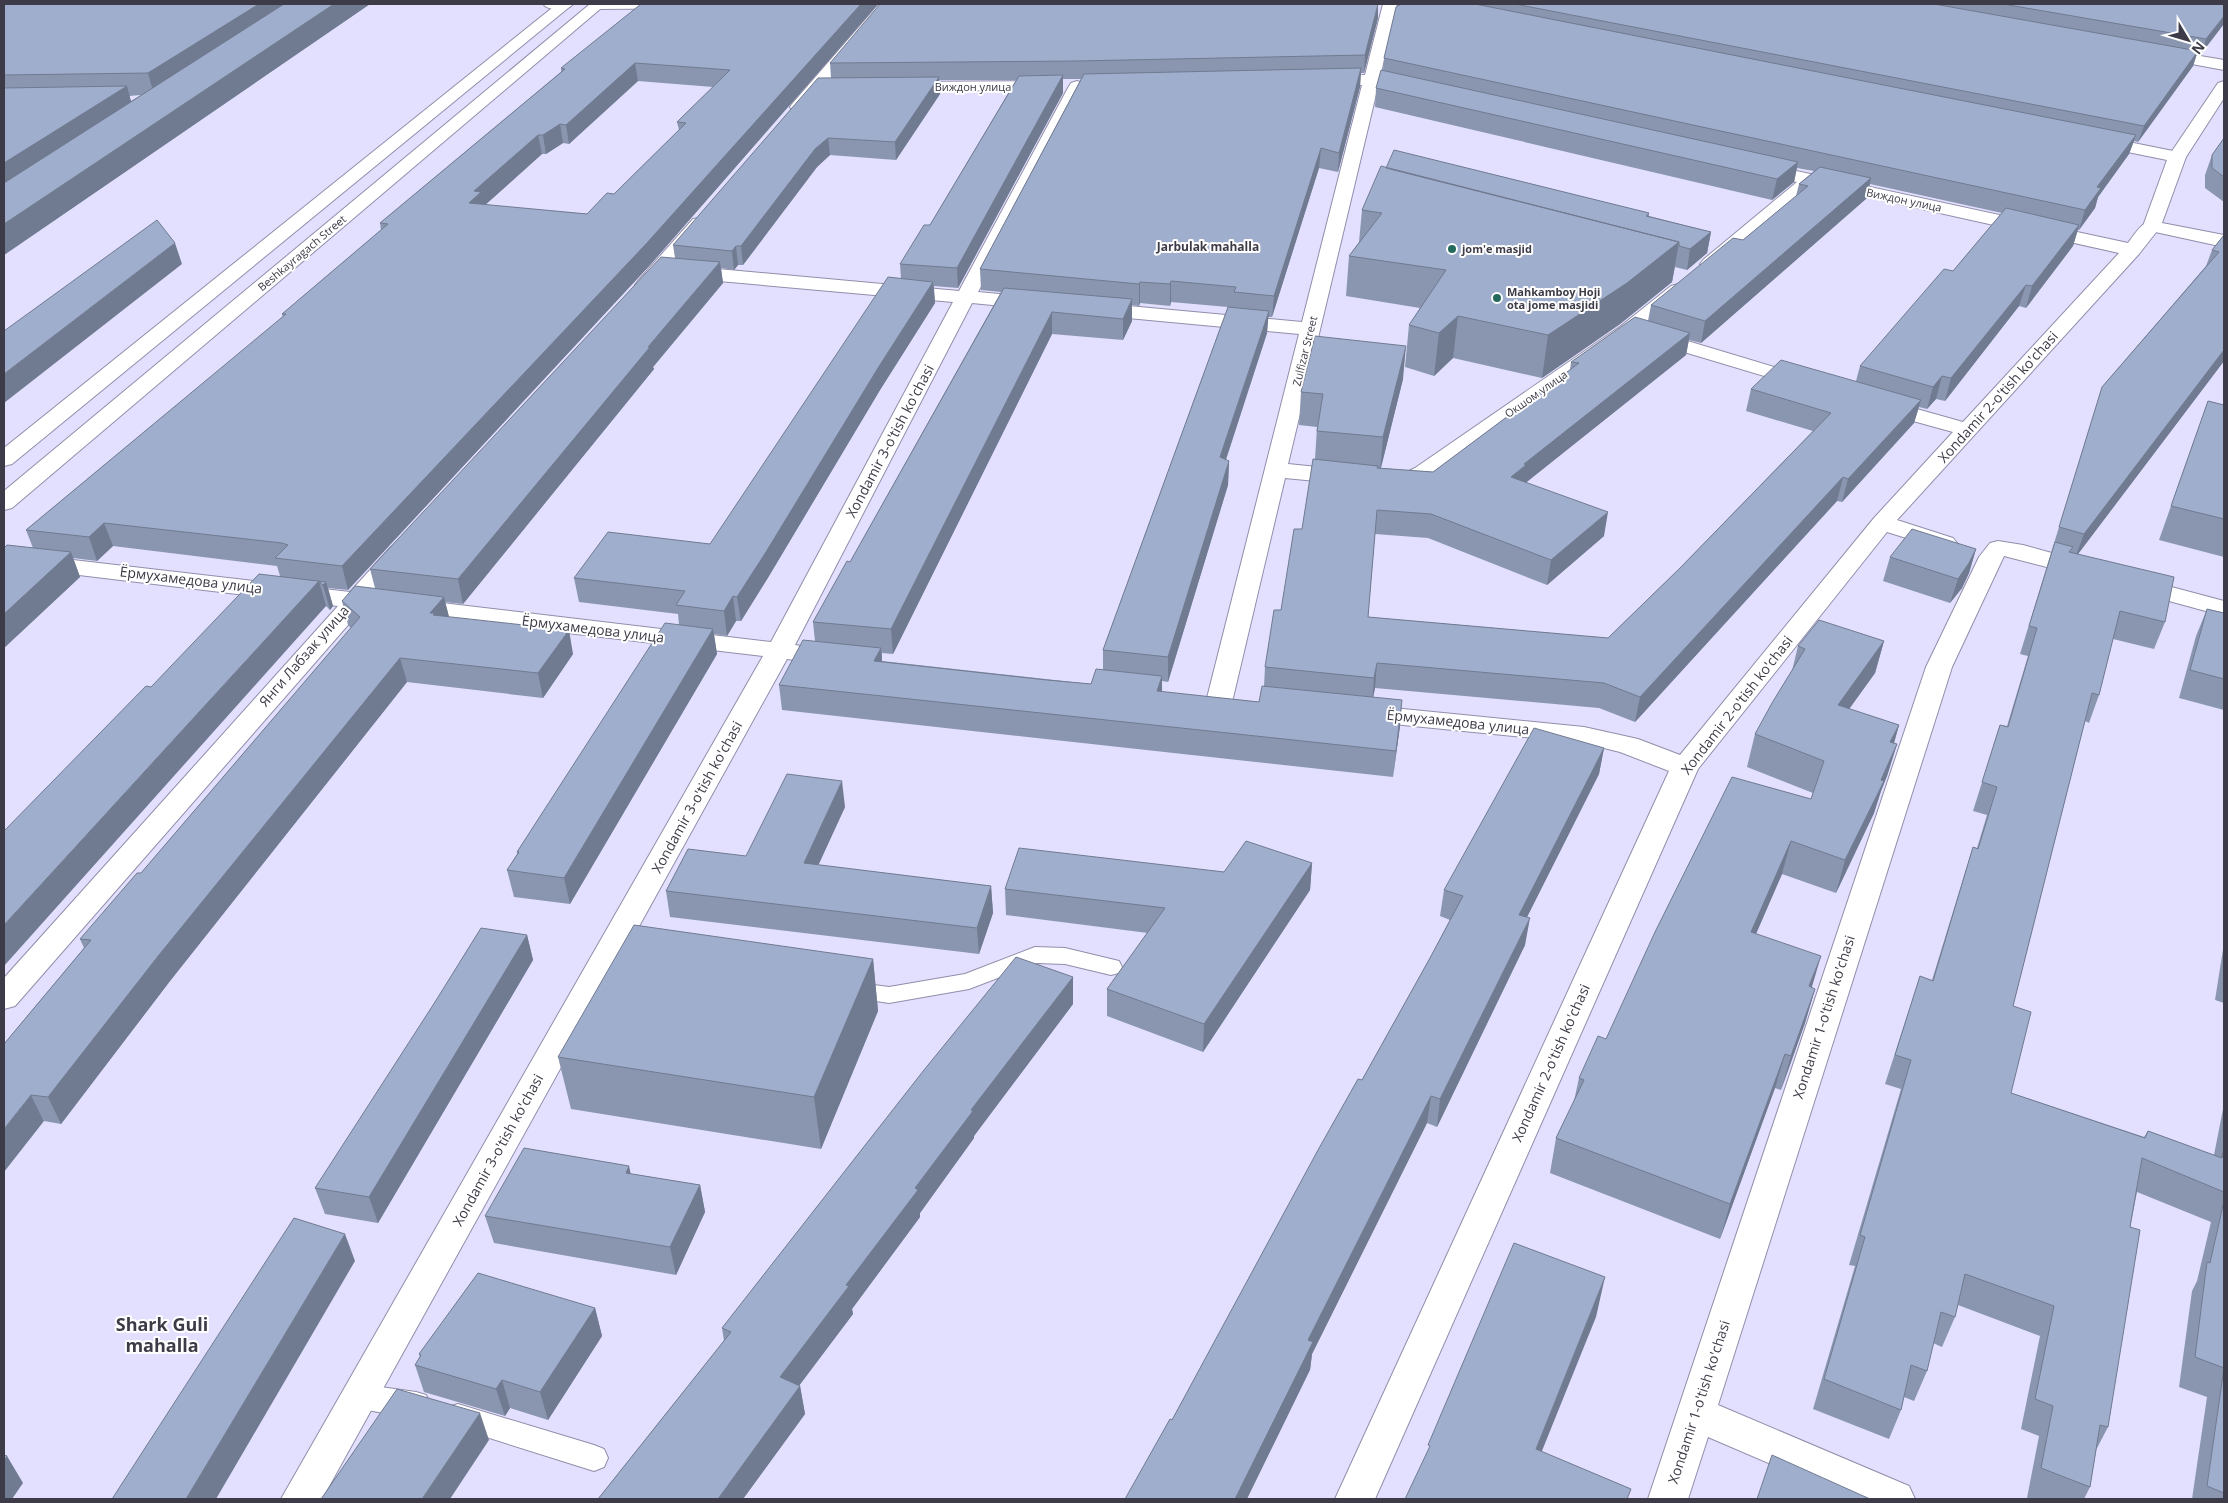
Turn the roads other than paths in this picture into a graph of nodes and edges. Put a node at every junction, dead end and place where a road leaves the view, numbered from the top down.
1 (550, 4) edge
2 (566, 4) edge
3 (598, 4) edge
4 (735, 4) edge
5 (887, 4) edge
6 (1390, 4) edge
7 (2147, 51) edge
8 (2224, 65) edge
9 (1371, 80) junction
10 (1302, 82) edge
11 (1087, 86) joint
12 (2224, 86) edge
13 (882, 87) edge
14 (1428, 93) edge
15 (782, 126) edge
16 (2080, 137) edge
17 (2177, 157) junction
18 (1743, 165) edge
19 (1810, 180) junction
20 (710, 209) edge
21 (2152, 226) junction
22 (2224, 241) edge
23 (2132, 250) junction
24 (658, 270) junction
25 (966, 297) junction
26 (631, 299) edge
27 (1054, 305) edge
28 (1074, 307) edge
29 (1310, 329) junction
30 (1628, 330) junction
31 (1826, 388) edge
32 (1864, 399) edge
33 (1968, 430) junction
34 (4, 459) edge
35 (1276, 470) junction
36 (4, 503) edge
37 (1882, 523) junction
38 (415, 534) edge
39 (1983, 552) junction
40 (4, 560) edge
41 (355, 600) junction
42 (2224, 609) edge
43 (778, 652) junction
44 (857, 660) edge
45 (1220, 698) edge
46 (1338, 710) edge
47 (1685, 767) junction
48 (1111, 967) dead end
49 (831, 986) edge
50 (4, 998) edge
51 (359, 1396) junction
52 (1695, 1413) junction
53 (594, 1458) dead end
54 (300, 1499) edge
55 (1355, 1499) edge
56 (1668, 1499) edge
57 (1895, 1499) edge

1 - 2 street
2 - 3 street
2 - 34 street, Beshkayragach Street
3 - 4 street
3 - 36 street, Beshkayragach Street
5 - 15 street
6 - 9 street, Zulfizar Street
7 - 8 street
9 - 10 street
9 - 14 street
9 - 29 street, Zulfizar Street
11 - 13 street, Виждон улица
11 - 25 street, Xondamir 3-o'tish ko'chasi
12 - 17 street, Xondamir 2-o'tish ko'chasi
16 - 17 street
17 - 21 street, Xondamir 2-o'tish ko'chasi
18 - 19 street, Виждон улица
19 - 23 street, Виждон улица
19 - 30 street, Окшом улица
20 - 24 street
21 - 22 street
21 - 23 street, Xondamir 2-o'tish ko'chasi
23 - 33 street, Xondamir 2-o'tish ko'chasi
24 - 25 street
24 - 26 street
25 - 27 street
25 - 43 street, Xondamir 3-o'tish ko'chasi
28 - 29 street
29 - 35 street, Zulfizar Street
30 - 31 street
30 - 35 street, Окшом улица
32 - 33 street
33 - 37 street, Xondamir 2-o'tish ko'chasi
35 - 45 street, Zulfizar Street
37 - 39 street
37 - 47 street, Xondamir 2-o'tish ko'chasi
38 - 41 street, Янги Лабзак улица
39 - 42 street
39 - 52 street, Xondamir 1-o'tish ko'chasi
40 - 41 street, Ёрмухамедова улица
41 - 43 street, Ёрмухамедова улица
41 - 50 street, Янги Лабзак улица
43 - 44 street, Ёрмухамедова улица
43 - 51 street, Xondamir 3-o'tish ko'chasi
46 - 47 street, Ёрмухамедова улица
47 - 55 street, Xondamir 2-o'tish ko'chasi
48 - 49 lane
51 - 53 lane
51 - 54 street, Xondamir 3-o'tish ko'chasi
52 - 56 street, Xondamir 1-o'tish ko'chasi
52 - 57 street

